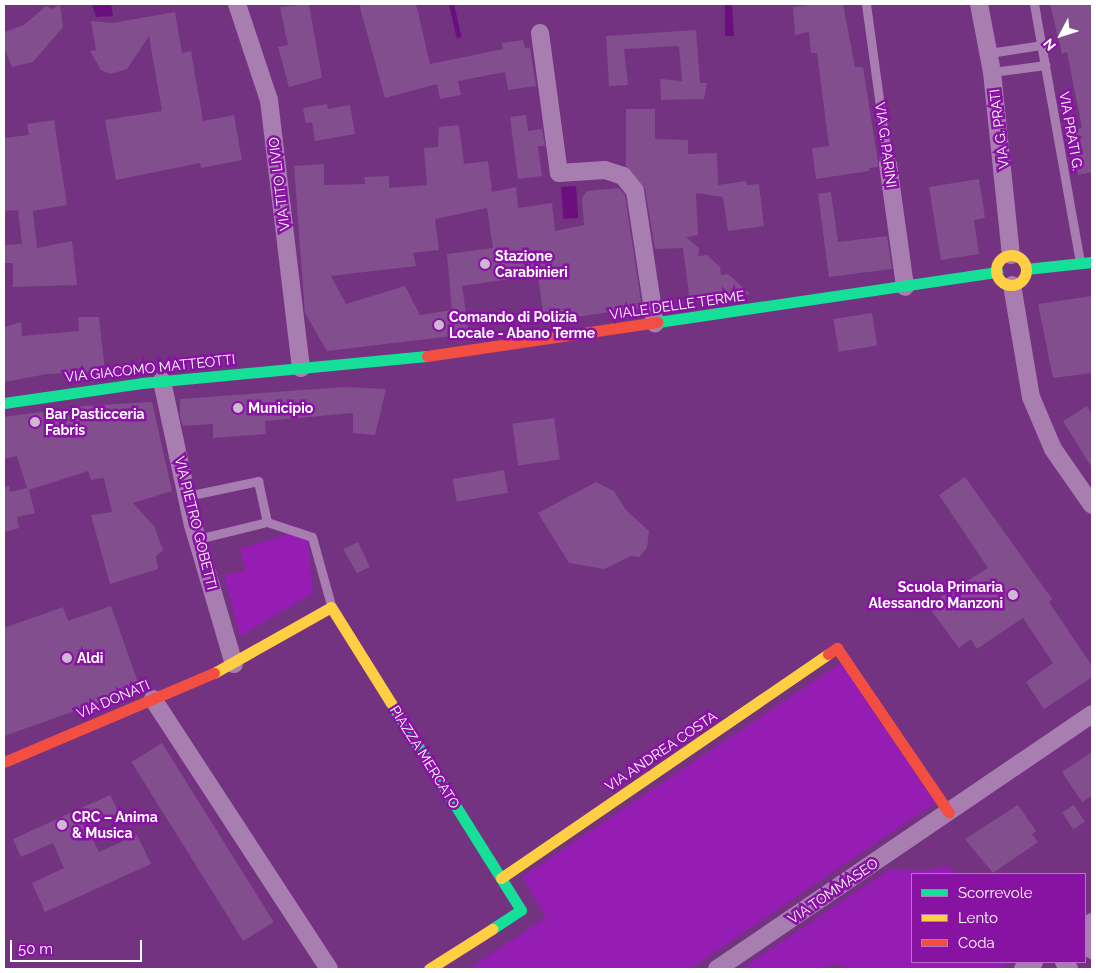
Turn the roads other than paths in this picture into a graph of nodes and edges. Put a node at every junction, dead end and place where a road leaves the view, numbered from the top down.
1 (237, 4) edge
2 (866, 4) edge
3 (980, 4) edge
4 (1034, 4) edge
5 (540, 33) dead end
6 (1042, 45) junction
7 (989, 53) junction
8 (1046, 65) junction
9 (992, 72) junction
10 (888, 164) joint
11 (1011, 255) junction
12 (1092, 262) edge
13 (1080, 263) junction
14 (1026, 269) junction
15 (997, 272) junction
16 (1012, 285) junction
17 (905, 286) junction
18 (655, 323) junction
19 (301, 368) junction
20 (162, 381) junction
21 (4, 403) edge
22 (187, 496) junction
23 (1092, 505) edge
24 (267, 522) junction
25 (197, 538) junction
26 (332, 608) junction
27 (234, 664) junction
28 (152, 698) junction
29 (1092, 714) edge
30 (4, 762) edge
31 (949, 813) junction
32 (501, 878) junction
33 (329, 969) edge
34 (429, 969) edge
35 (717, 969) edge

1 - 19 street, VIA TITO LIVIO
2 - 10 lane, VIA G. PARINI
3 - 7 street, VIA G. PRATI
4 - 6 lane, VIA PRATI G.
5 - 18 street
6 - 7 lane
6 - 8 lane, VIA PRATI G.
7 - 9 street, VIA G. PRATI
8 - 9 lane
8 - 13 lane, VIA PRATI G.
9 - 11 street, VIA G. PRATI
10 - 17 street, VIA G. PARINI
11 - 14 street
11 - 15 street
12 - 13 street
13 - 14 street
14 - 16 street
15 - 16 street
15 - 17 street, VIALE DELLE TERME
16 - 23 street
17 - 18 street, VIALE DELLE TERME
18 - 19 street, VIALE DELLE TERME
19 - 20 street, VIA GIACOMO MATTEOTTI
20 - 21 street, VIA GIACOMO MATTEOTTI
20 - 22 street, VIA PIETRO GOBETTI
22 - 24 lane
22 - 25 street, VIA PIETRO GOBETTI
24 - 25 lane
24 - 26 lane
25 - 27 street, VIA PIETRO GOBETTI
26 - 27 street
26 - 32 street, PIAZZA MERCATO
27 - 28 street, VIA DONATI
28 - 30 street, VIA DONATI
28 - 33 street
29 - 31 street, VIA TOMMASEO
31 - 32 street, VIA ANDREA COSTA
31 - 35 street, VIA TOMMASEO
32 - 34 street, PIAZZA MERCATO

